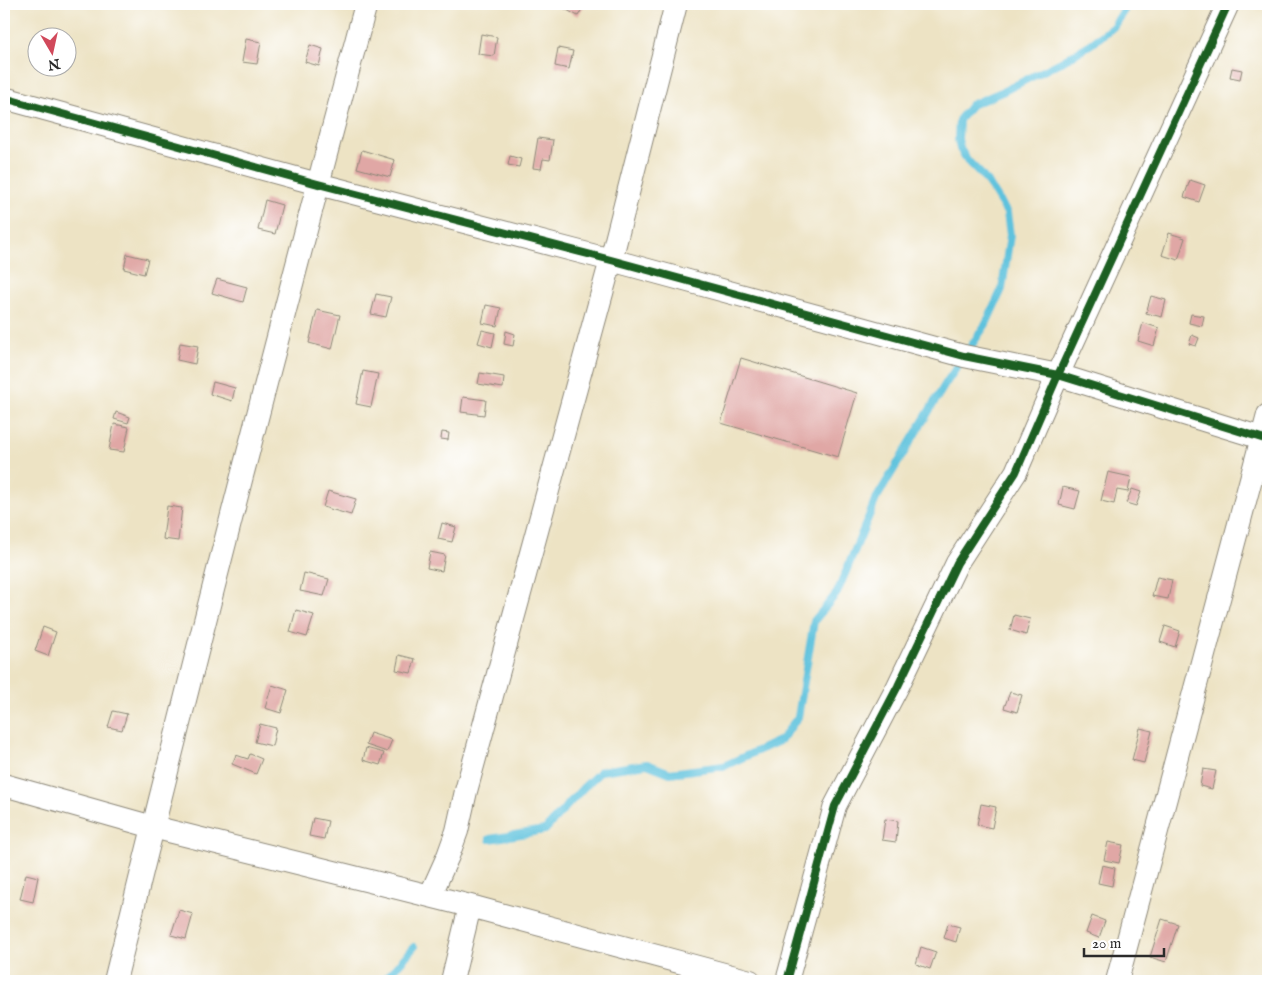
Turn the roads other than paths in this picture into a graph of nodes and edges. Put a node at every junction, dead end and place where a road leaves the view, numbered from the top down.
1 (366, 4) edge
2 (676, 4) edge
3 (1228, 4) edge
4 (4, 98) edge
5 (318, 184) junction
6 (611, 260) junction
7 (1058, 375) junction
8 (1268, 415) edge
9 (1265, 439) edge
10 (4, 785) edge
11 (152, 827) junction
12 (430, 896) junction
13 (470, 906) junction
14 (115, 981) edge
15 (452, 981) edge
16 (750, 981) edge
17 (787, 981) edge
18 (1117, 981) edge

1 - 5 street
2 - 6 street
3 - 7 street
4 - 5 street
5 - 6 street
5 - 11 street
6 - 7 street
6 - 12 street
7 - 9 street
7 - 17 street
8 - 9 street
9 - 18 street
10 - 11 street
11 - 12 street
11 - 14 street
12 - 13 street
13 - 15 street
13 - 16 street

